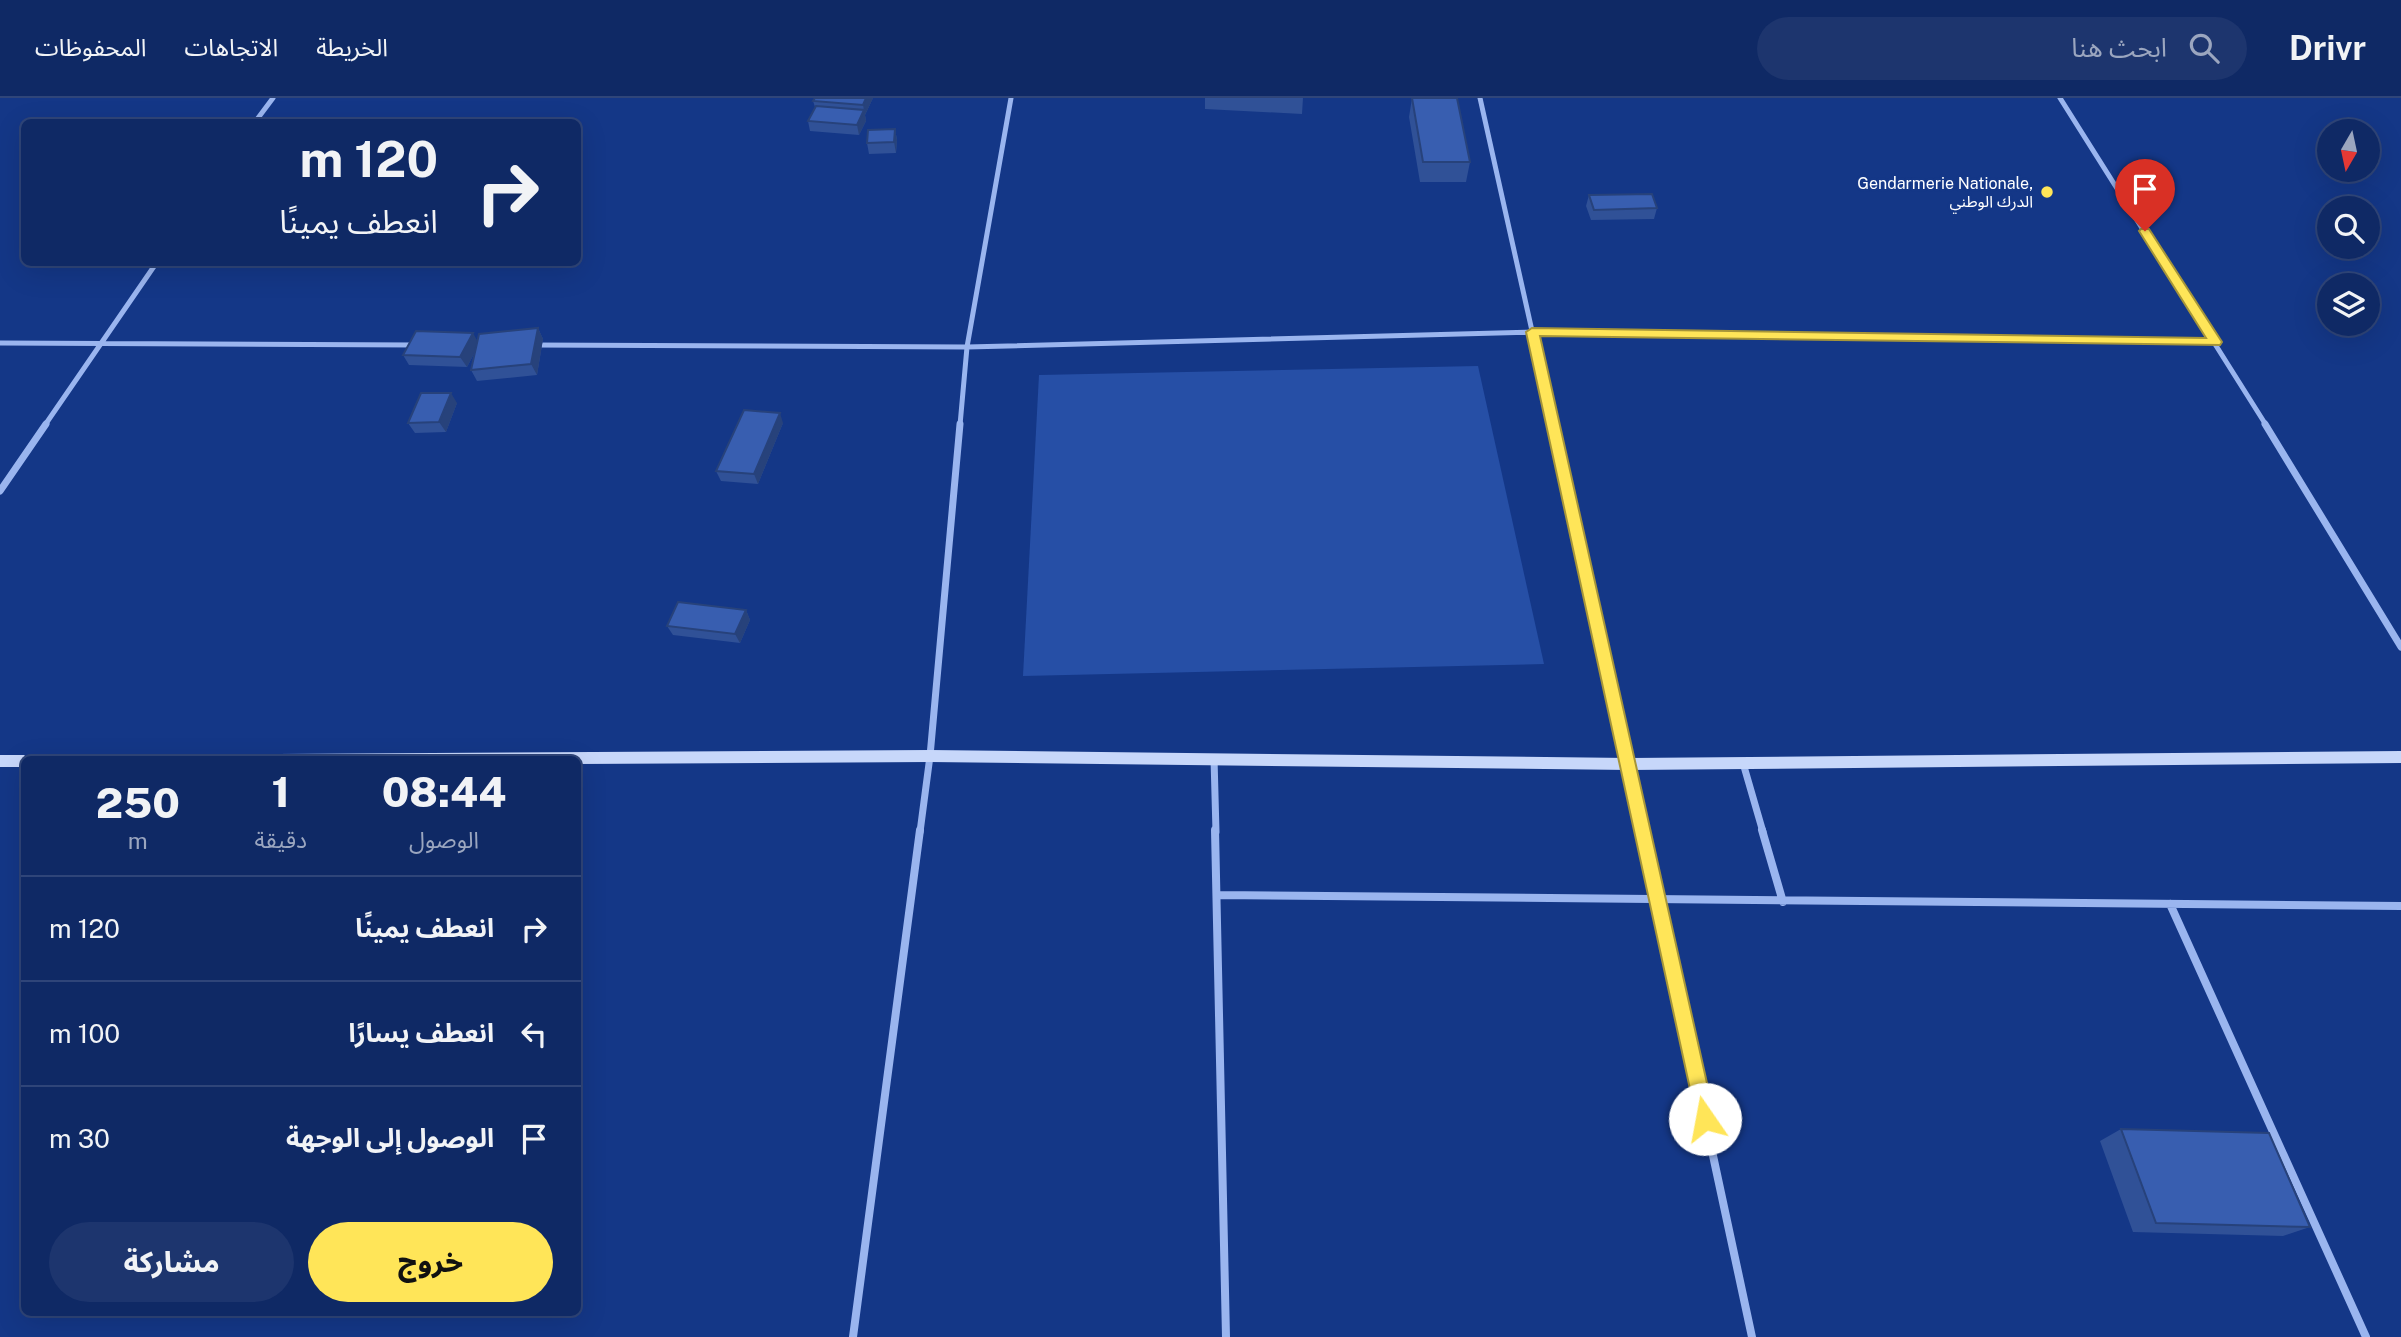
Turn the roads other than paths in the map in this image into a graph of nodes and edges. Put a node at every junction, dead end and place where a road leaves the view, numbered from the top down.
1 (273, 98) edge
2 (1011, 98) edge
3 (1480, 98) edge
4 (2060, 98) edge
5 (258, 119) edge
6 (154, 266) edge
7 (1532, 332) junction
8 (2215, 342) junction
9 (0, 343) edge
10 (100, 344) junction
11 (421, 345) edge
12 (519, 345) edge
13 (967, 347) junction
14 (0, 491) edge
15 (2401, 647) edge
16 (930, 756) junction
17 (1214, 757) junction
18 (2401, 757) edge
19 (581, 758) edge
20 (0, 761) edge
21 (21, 761) edge
22 (1743, 763) junction
23 (1629, 764) junction
24 (1217, 895) junction
25 (1658, 902) junction
26 (1783, 902) junction
27 (2171, 904) junction
28 (2401, 906) edge
29 (853, 1337) edge
30 (1226, 1337) edge
31 (1752, 1337) edge
32 (2366, 1337) edge

1 - 5 street
2 - 13 street
3 - 7 street
4 - 8 street
6 - 10 street
7 - 8 street
7 - 13 street
7 - 23 street
8 - 15 street
9 - 10 street
10 - 11 street
10 - 14 street
12 - 13 street
13 - 16 street
16 - 17 main road
16 - 19 main road
16 - 29 street
17 - 23 main road
17 - 24 street
18 - 22 main road
20 - 21 main road
22 - 23 main road
22 - 26 street
23 - 25 street
24 - 25 street
24 - 30 street
25 - 26 street
25 - 31 street
26 - 27 street
27 - 28 street
27 - 32 street

